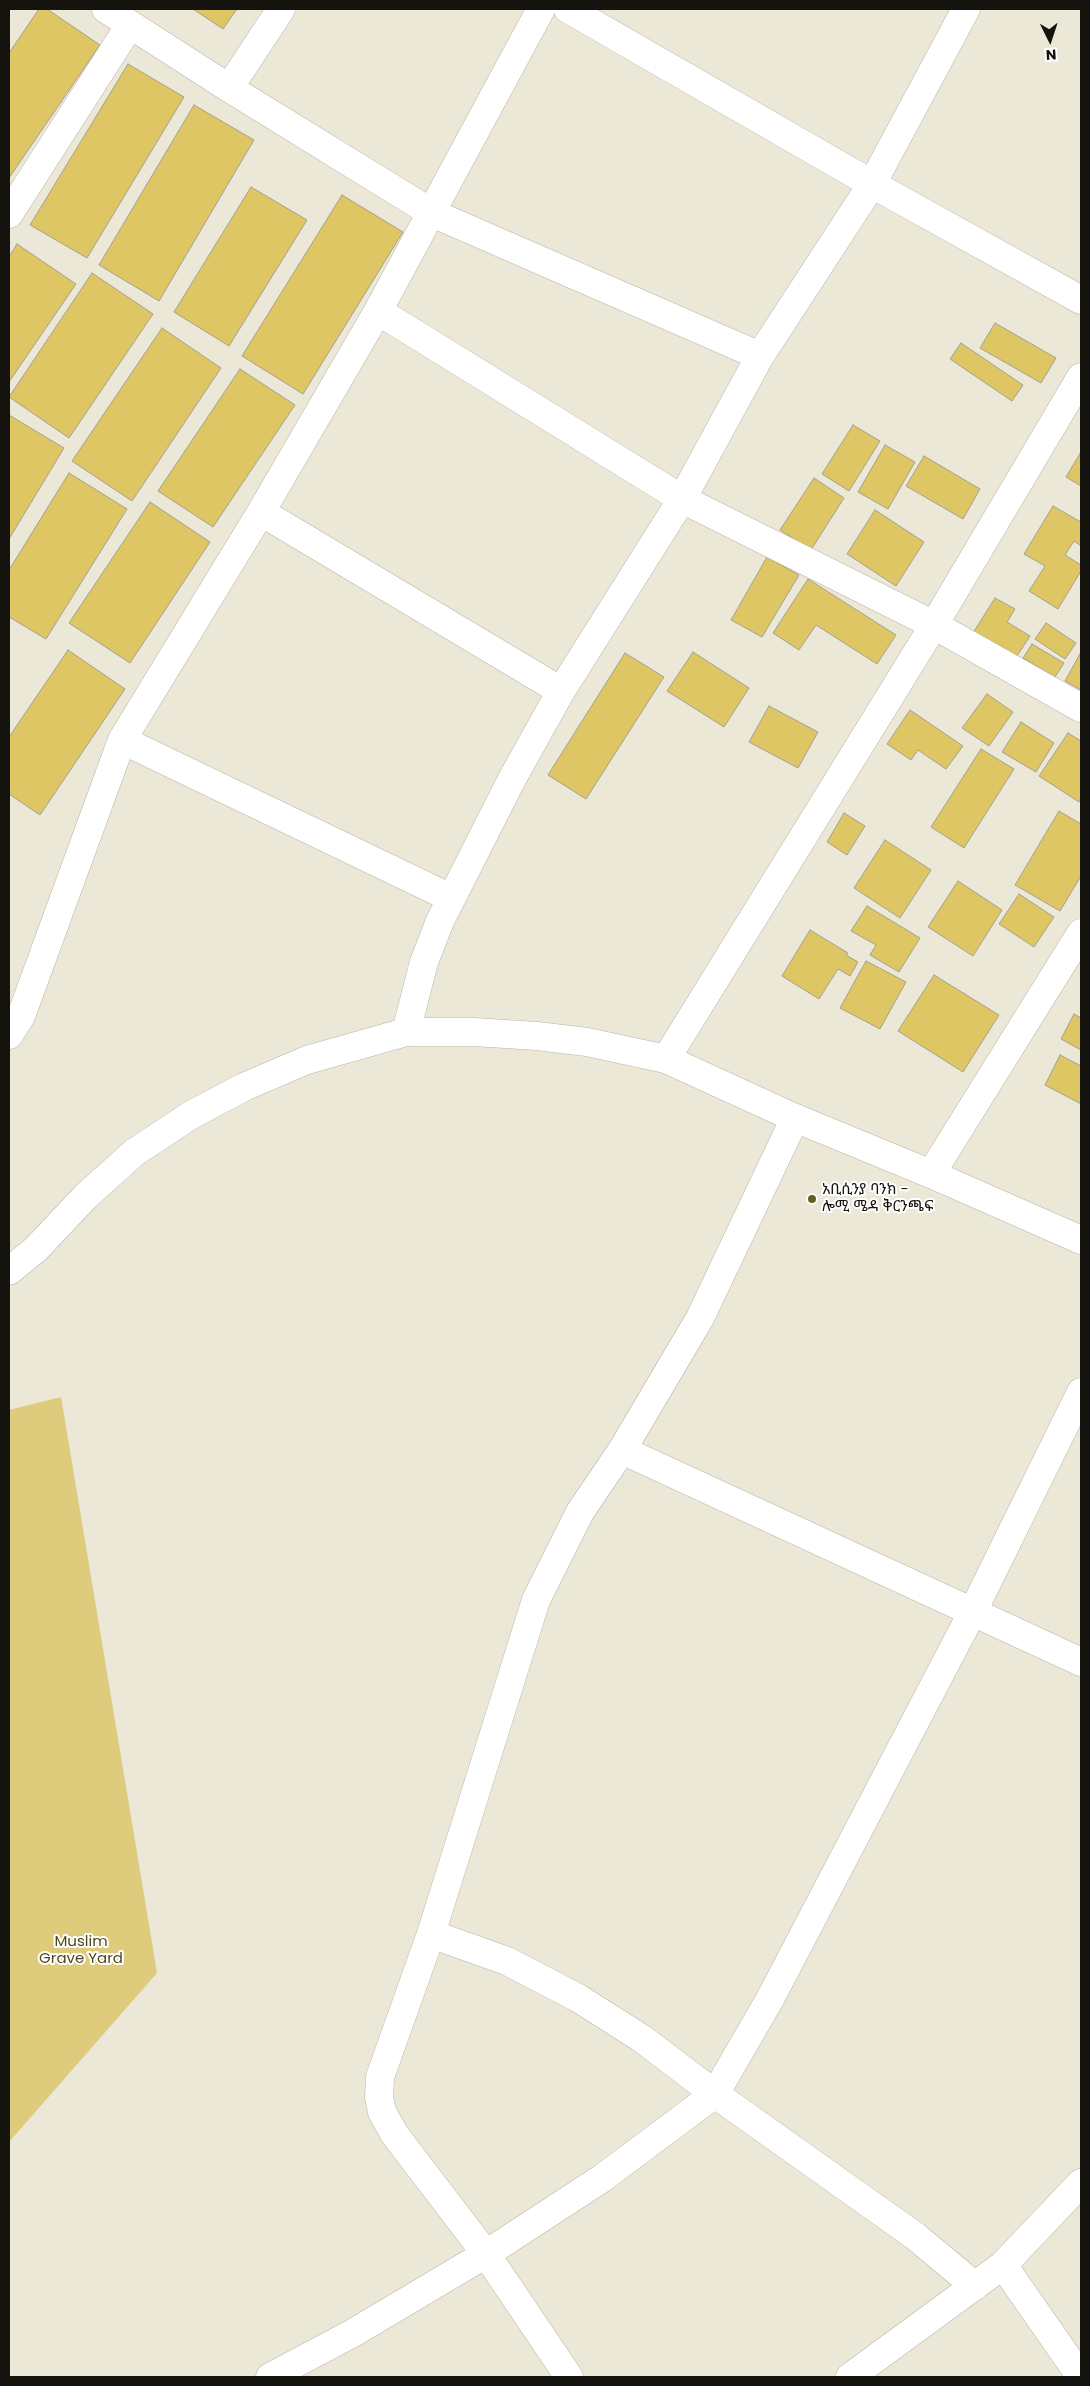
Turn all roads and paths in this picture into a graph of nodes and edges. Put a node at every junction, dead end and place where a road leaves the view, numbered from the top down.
1 (106, 9) edge
2 (281, 9) edge
3 (541, 9) edge
4 (568, 9) edge
5 (966, 9) edge
6 (130, 25) junction
7 (229, 88) junction
8 (872, 184) junction
9 (432, 213) junction
10 (9, 214) edge
11 (1081, 300) edge
12 (378, 311) junction
13 (760, 356) junction
14 (1081, 377) edge
15 (682, 499) junction
16 (261, 512) junction
17 (934, 625) junction
18 (561, 691) junction
19 (1081, 708) edge
20 (122, 740) junction
21 (451, 898) junction
22 (1081, 934) edge
23 (406, 1032) junction
24 (9, 1035) edge
25 (666, 1059) junction
26 (795, 1118) junction
27 (931, 1174) junction
28 (1081, 1240) edge
29 (9, 1271) edge
30 (1081, 1392) edge
31 (622, 1450) junction
32 (973, 1611) junction
33 (1081, 1662) edge
34 (430, 1934) junction
35 (715, 2094) junction
36 (1081, 2183) edge
37 (486, 2254) junction
38 (1003, 2265) junction
39 (975, 2286) junction
40 (270, 2377) edge
41 (569, 2377) edge
42 (850, 2377) edge
43 (1081, 2377) edge

1 - 6 street
2 - 7 street
3 - 9 street
4 - 8 street
5 - 8 street
6 - 7 street
6 - 10 street
7 - 9 street
8 - 11 street
8 - 13 street
9 - 12 street
9 - 13 street
12 - 15 street
12 - 16 street
13 - 15 street
14 - 17 street
15 - 17 street
15 - 18 street
16 - 18 street
16 - 20 street
17 - 19 street
17 - 25 street
18 - 21 street
20 - 21 street
20 - 24 street
21 - 23 street
22 - 27 street
23 - 25 street
23 - 29 street
25 - 26 street
26 - 27 street
26 - 31 street
27 - 28 street
30 - 32 street
31 - 32 street
31 - 34 street
32 - 33 street
32 - 35 street
34 - 35 street
34 - 37 street
35 - 37 street
35 - 39 street
36 - 38 street
37 - 40 street
37 - 41 street
38 - 39 street
38 - 43 street
39 - 42 street

